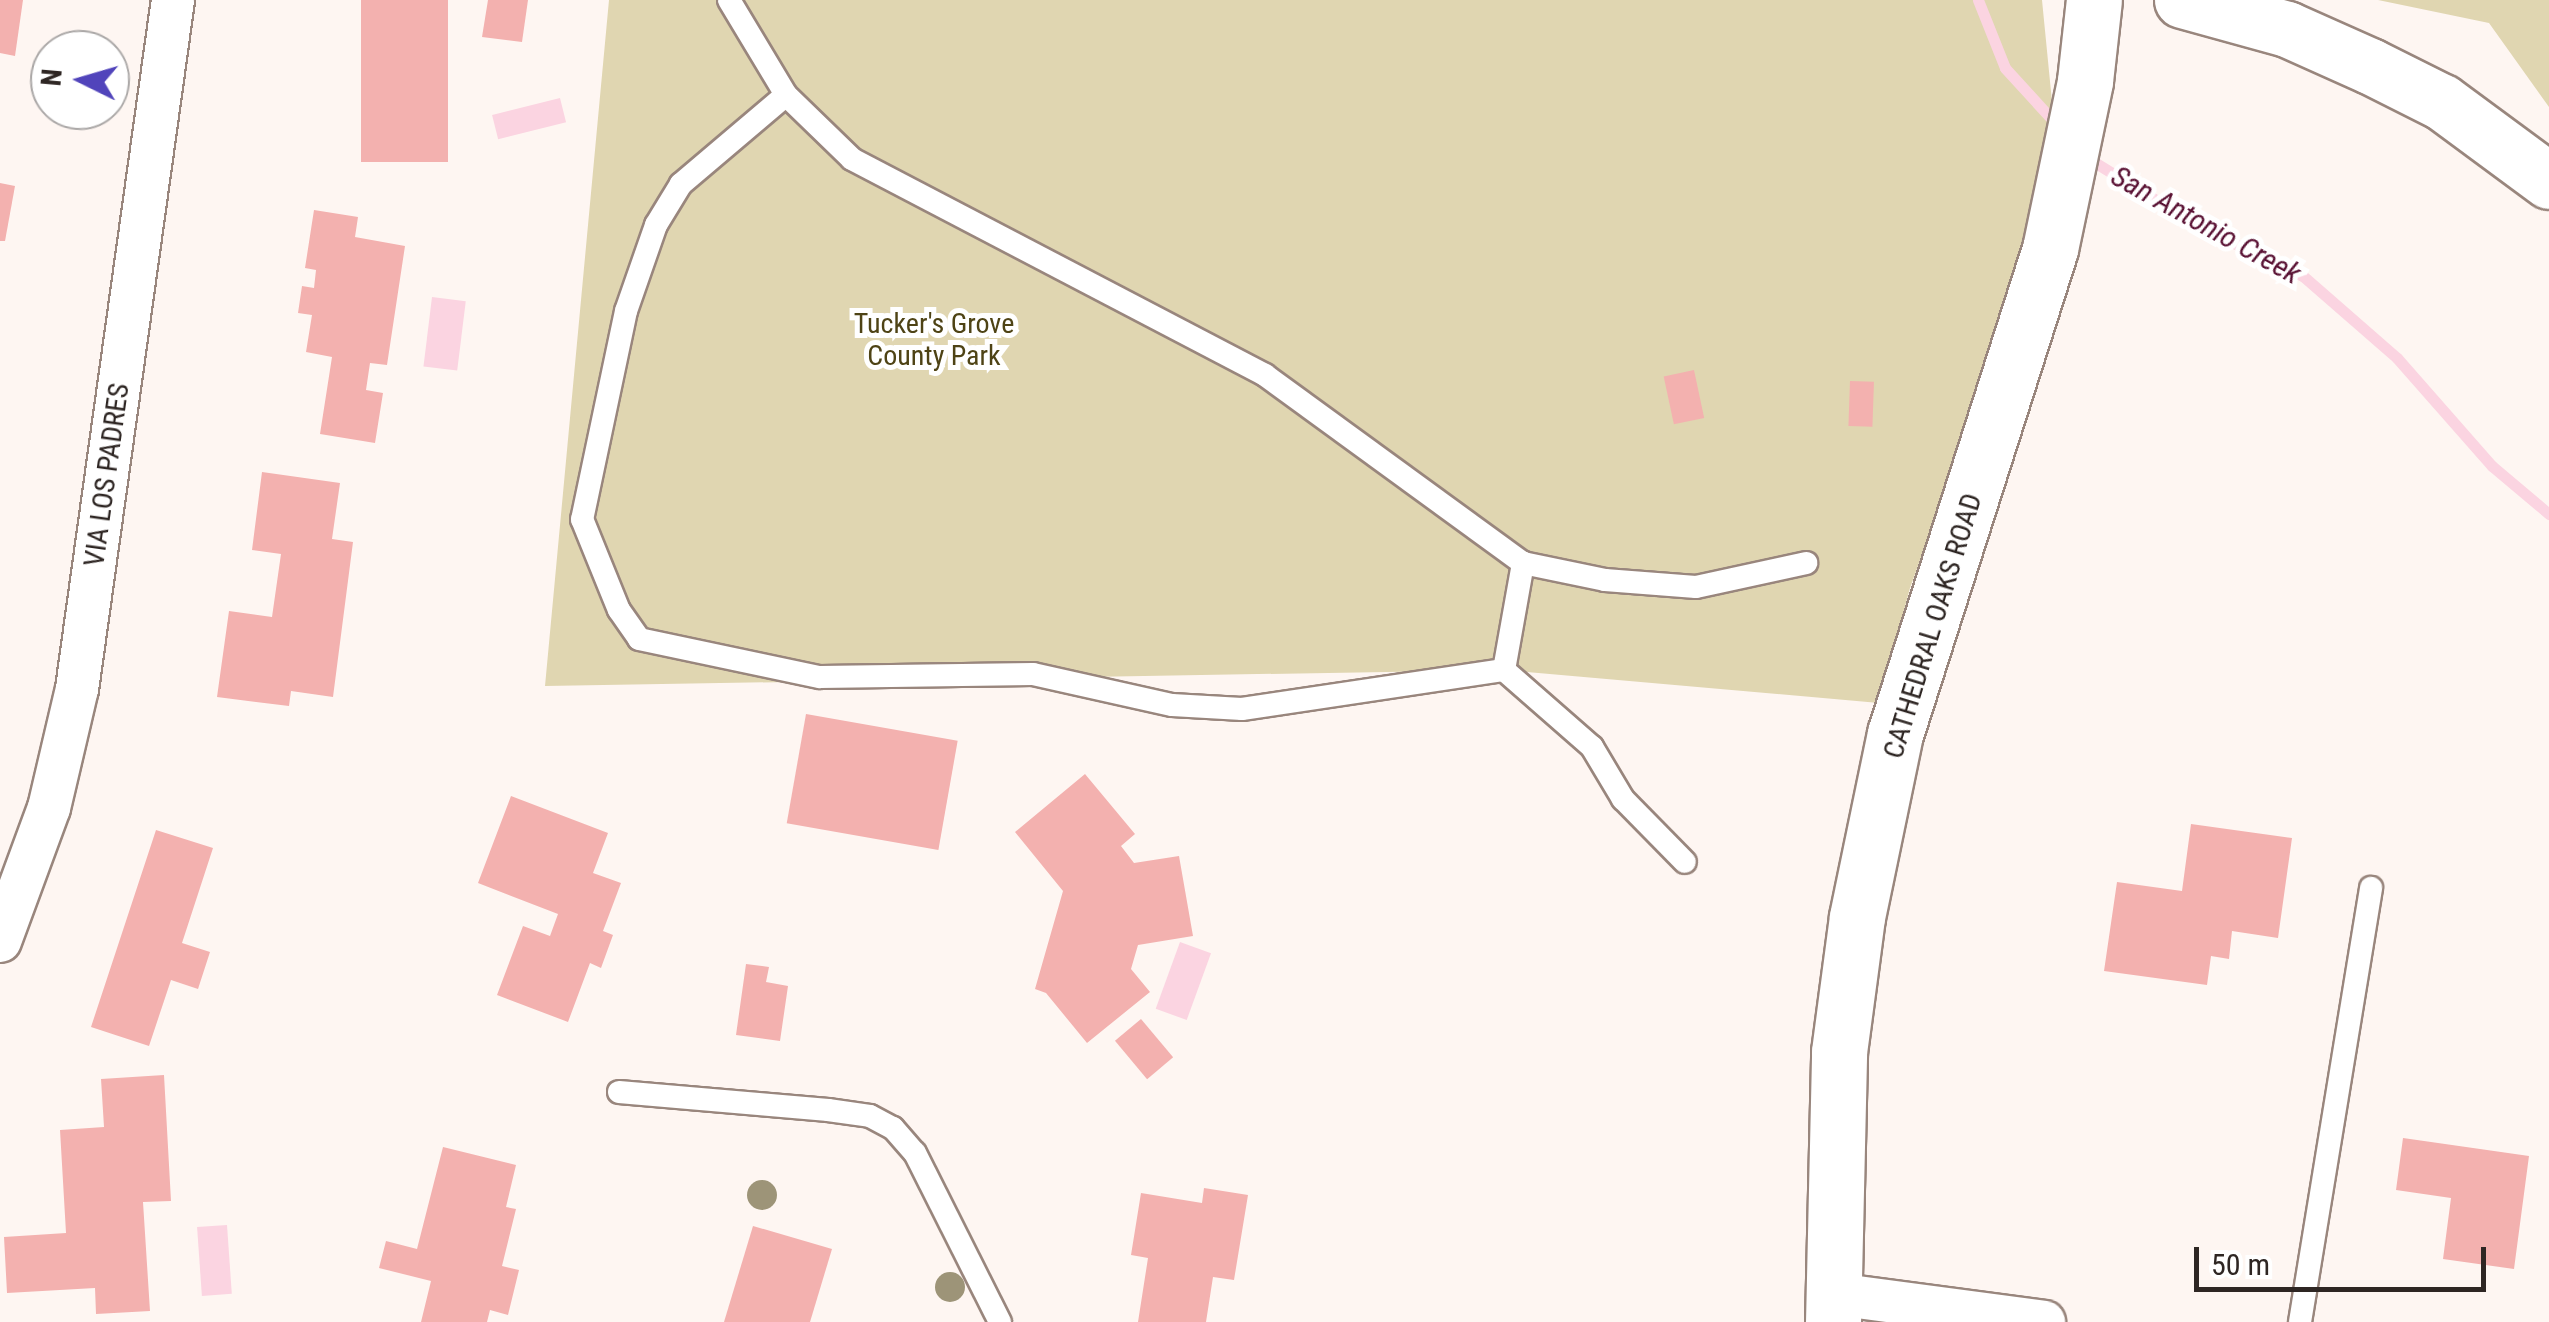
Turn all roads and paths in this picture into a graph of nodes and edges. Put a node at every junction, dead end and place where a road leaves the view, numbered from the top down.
1 (173, 0) edge
2 (729, 0) edge
3 (2094, 0) edge
4 (2182, 0) edge
5 (786, 95) junction
6 (2549, 181) edge
7 (1524, 563) junction
8 (1806, 563) dead end
9 (1504, 670) junction
10 (1684, 862) dead end
11 (2371, 888) dead end
12 (0, 941) edge
13 (619, 1092) dead end
14 (1834, 1308) edge
15 (1000, 1322) edge
16 (2044, 1322) edge
17 (2300, 1322) edge

1 - 12 street, VIA LOS PADRES
2 - 5 lane
3 - 14 main road, CATHEDRAL OAKS ROAD
4 - 6 main road
5 - 7 lane
5 - 9 lane
7 - 8 lane
7 - 9 lane
9 - 10 lane
11 - 17 lane
13 - 15 lane
14 - 16 street

